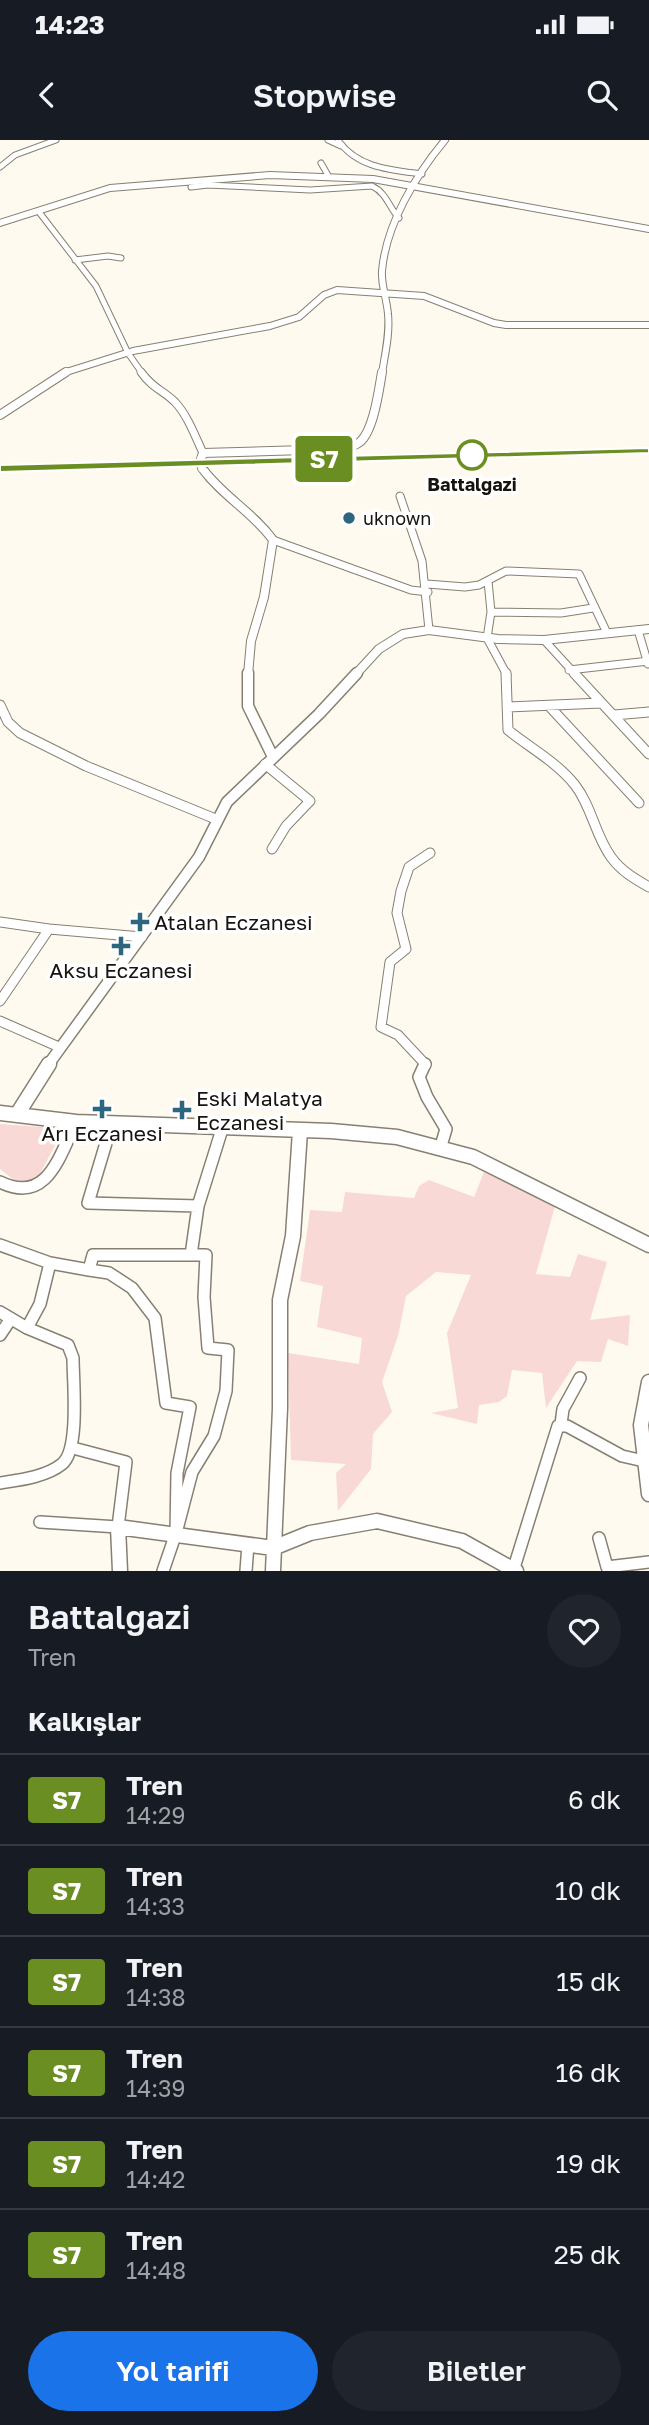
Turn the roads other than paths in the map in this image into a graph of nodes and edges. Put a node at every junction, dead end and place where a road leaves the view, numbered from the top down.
1 (55, 140) edge
2 (328, 140) edge
3 (445, 140) edge
4 (340, 143) edge
5 (321, 163) dead end
6 (0, 167) edge
7 (422, 174) junction
8 (329, 177) junction
9 (414, 186) junction
10 (191, 187) dead end
11 (39, 212) junction
12 (398, 218) junction
13 (0, 223) edge
14 (649, 229) edge
15 (121, 258) dead end
16 (75, 260) junction
17 (384, 293) junction
18 (649, 325) edge
19 (128, 353) junction
20 (0, 415) edge
21 (202, 460) junction
22 (400, 496) dead end
23 (273, 540) junction
24 (488, 580) junction
25 (427, 588) junction
26 (593, 608) junction
27 (491, 612) junction
28 (429, 630) junction
29 (643, 630) edge
30 (607, 633) junction
31 (487, 638) junction
32 (544, 640) junction
33 (648, 662) edge
34 (569, 670) junction
35 (601, 703) junction
36 (0, 705) edge
37 (507, 707) junction
38 (550, 707) junction
39 (649, 712) edge
40 (614, 715) junction
41 (649, 754) edge
42 (269, 761) junction
43 (639, 803) dead end
44 (218, 820) junction
45 (272, 849) dead end
46 (430, 853) dead end
47 (649, 887) edge
48 (0, 922) edge
49 (49, 929) junction
50 (142, 937) junction
51 (0, 1001) edge
52 (0, 1021) edge
53 (59, 1047) junction
54 (0, 1113) edge
55 (18, 1113) junction
56 (76, 1122) junction
57 (112, 1123) junction
58 (223, 1126) junction
59 (300, 1131) junction
60 (440, 1149) junction
61 (0, 1182) edge
62 (198, 1206) junction
63 (0, 1244) edge
64 (649, 1245) edge
65 (191, 1255) junction
66 (50, 1263) junction
67 (89, 1270) junction
68 (5, 1316) edge
69 (27, 1328) junction
70 (0, 1335) edge
71 (580, 1378) dead end
72 (649, 1382) edge
73 (561, 1424) junction
74 (73, 1448) junction
75 (644, 1461) junction
76 (0, 1483) edge
77 (649, 1494) edge
78 (40, 1522) dead end
79 (118, 1527) junction
80 (176, 1533) junction
81 (599, 1538) dead end
82 (248, 1544) junction
83 (274, 1548) junction
84 (649, 1562) edge
85 (608, 1569) edge
86 (514, 1570) edge
87 (120, 1571) edge
88 (163, 1571) edge
89 (246, 1571) edge
90 (273, 1571) edge

1 - 6 street
2 - 4 street
3 - 7 street
4 - 7 street
5 - 8 street
7 - 9 street
8 - 9 street
8 - 11 street
9 - 12 street
9 - 14 street
10 - 12 street
11 - 13 street
11 - 16 street
12 - 17 street
15 - 16 street
16 - 19 street
17 - 18 street
17 - 19 street
17 - 21 street
19 - 20 street
19 - 21 street
21 - 23 street
22 - 25 street
23 - 25 street
23 - 42 street
24 - 25 street
24 - 26 street
24 - 27 street
25 - 28 street
26 - 27 street
26 - 30 street
27 - 31 street
28 - 31 street
28 - 42 street
29 - 30 street
29 - 33 street
30 - 32 street
31 - 32 street
31 - 37 street
32 - 34 street
33 - 34 street
34 - 35 street
35 - 38 street
35 - 40 street
36 - 44 street
37 - 38 street
37 - 47 street
38 - 43 street
39 - 40 street
40 - 41 street
42 - 44 street
42 - 45 street
44 - 50 street
46 - 60 street
48 - 49 street
49 - 50 street
49 - 51 street
50 - 53 street
52 - 53 street
53 - 55 street
54 - 55 street
55 - 56 street
56 - 57 street
56 - 61 street
57 - 58 street
57 - 62 street
58 - 59 street
58 - 62 street
59 - 60 street
59 - 83 street
60 - 64 street
62 - 65 street
63 - 66 street
65 - 67 street
65 - 80 street
66 - 67 street
66 - 69 street
67 - 80 street
68 - 69 street
68 - 70 street
69 - 74 street
71 - 73 street
72 - 75 street
73 - 75 street
73 - 86 street
74 - 76 street
74 - 79 street
75 - 77 street
78 - 79 street
79 - 80 street
79 - 87 street
80 - 82 street
80 - 88 street
81 - 85 street
82 - 83 street
82 - 89 street
83 - 86 street
83 - 90 street
84 - 85 street

